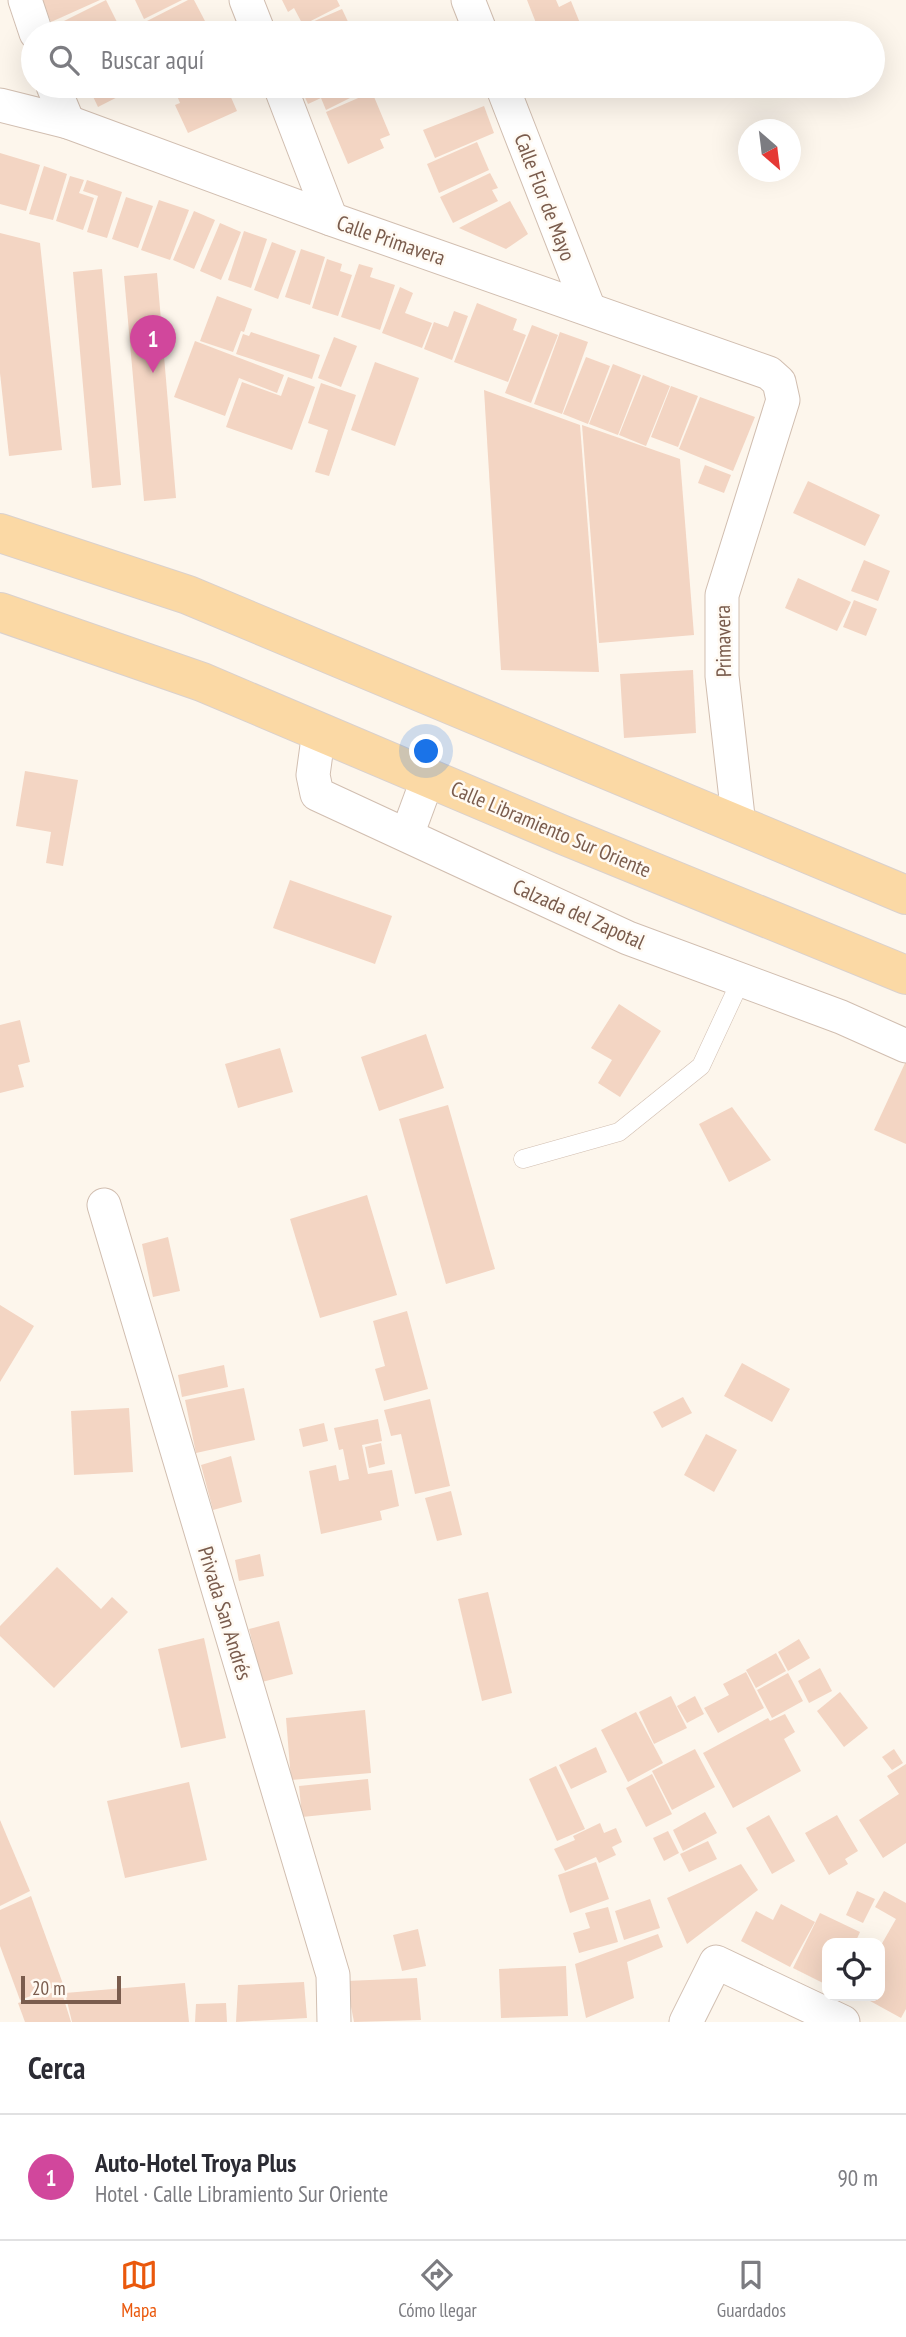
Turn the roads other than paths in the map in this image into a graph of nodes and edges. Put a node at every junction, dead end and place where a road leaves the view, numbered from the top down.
1 (25, 0) edge
2 (246, 0) edge
3 (468, 0) edge
4 (32, 21) edge
5 (254, 21) edge
6 (476, 21) edge
7 (58, 98) edge
8 (285, 98) edge
9 (507, 98) edge
10 (0, 105) edge
11 (68, 121) junction
12 (331, 219) junction
13 (589, 309) junction
14 (779, 382) joint
15 (0, 533) edge
16 (0, 612) edge
17 (319, 731) junction
18 (428, 778) junction
19 (739, 825) junction
20 (407, 835) junction
21 (906, 895) edge
22 (906, 975) edge
23 (741, 980) junction
24 (906, 1046) edge
25 (523, 1159) dead end
26 (104, 1205) dead end
27 (334, 2022) edge
28 (686, 2022) edge
29 (843, 2022) edge

1 - 4 street
2 - 5 street
3 - 6 street
7 - 11 street
8 - 12 street
9 - 13 street, Calle Flor de Mayo
10 - 11 street, Calle Primavera
11 - 12 street, Calle Primavera
12 - 13 street, Calle Primavera
13 - 14 street, Calle Primavera
14 - 19 street, Primavera
15 - 19 main road
16 - 17 main road, Calle Libramiento Sur Oriente
17 - 18 main road, Calle Libramiento Sur Oriente
17 - 20 street, Calzada del Zapotal
18 - 20 street
18 - 22 main road, Calle Libramiento Sur Oriente
19 - 21 main road
20 - 23 street, Calzada del Zapotal
23 - 24 street, Calzada del Zapotal
23 - 25 lane
26 - 27 street, Privada San Andrés
28 - 29 street

